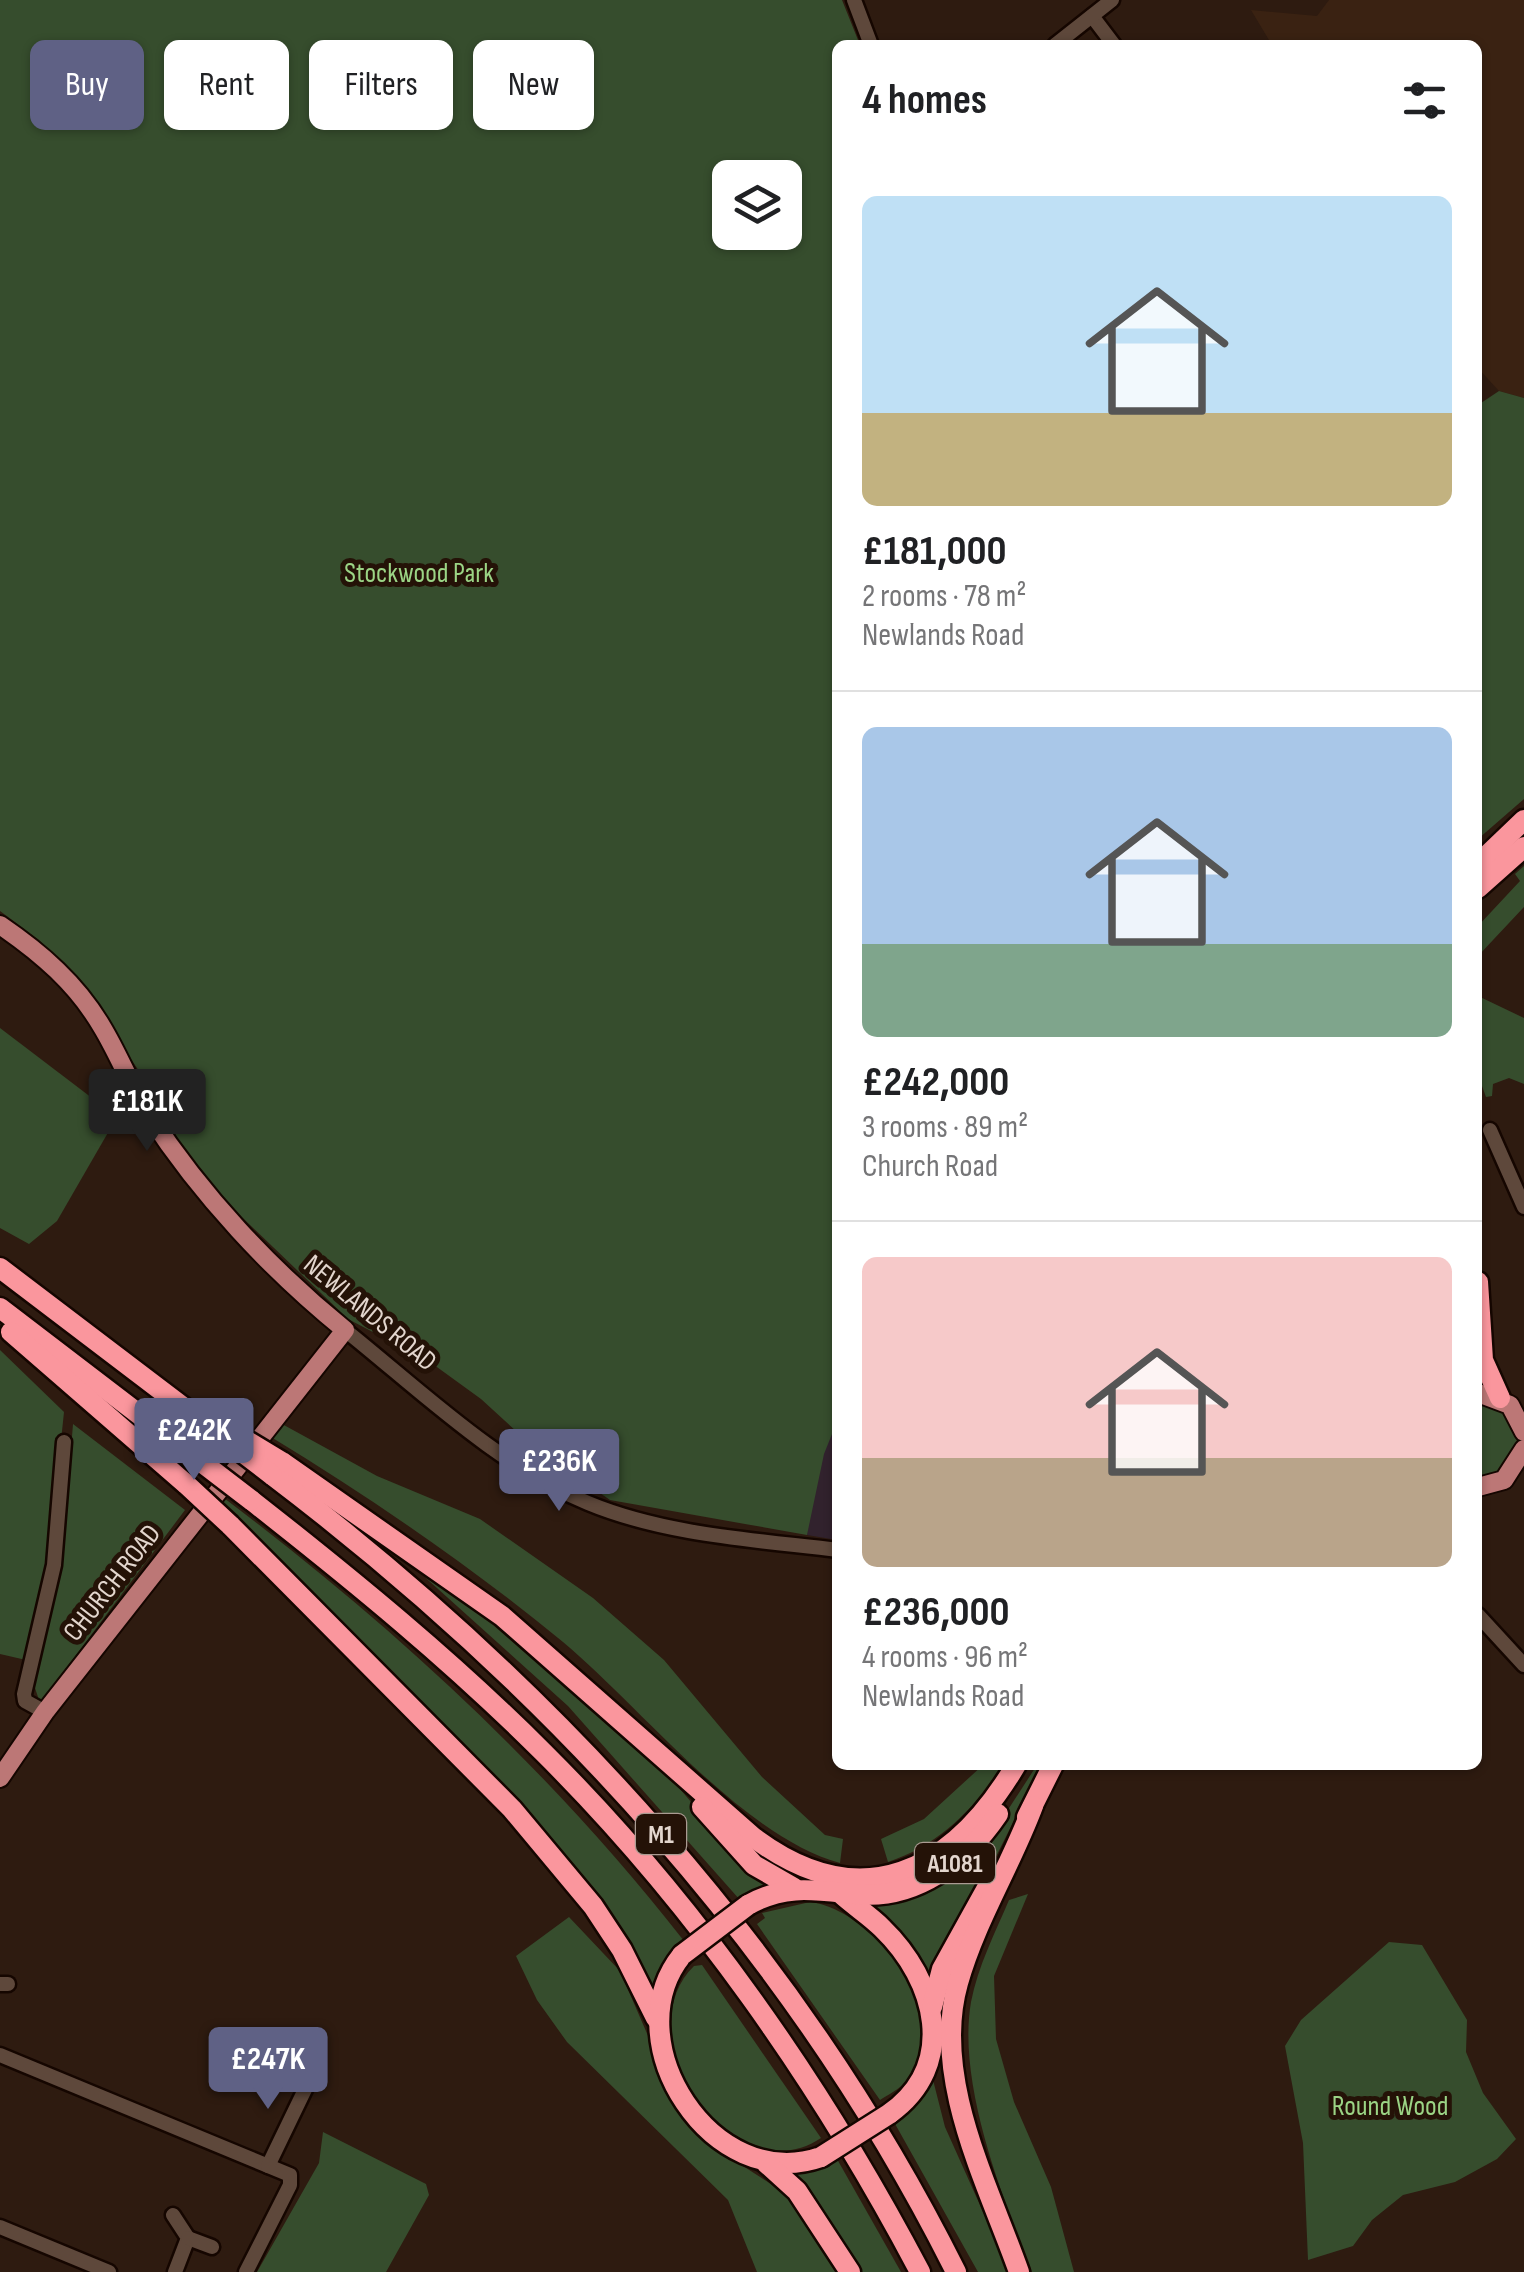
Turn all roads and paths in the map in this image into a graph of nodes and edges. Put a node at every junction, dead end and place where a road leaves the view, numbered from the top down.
1 (854, 0) edge
2 (1112, 0) edge
3 (1092, 16) junction
4 (869, 40) edge
5 (1061, 40) edge
6 (1110, 40) edge
7 (1524, 819) edge
8 (1524, 848) edge
9 (1482, 849) edge
10 (1487, 868) edge
11 (0, 926) edge
12 (1490, 1130) dead end
13 (1524, 1206) edge
14 (0, 1268) edge
15 (0, 1308) edge
16 (0, 1323) edge
17 (344, 1330) junction
18 (1482, 1344) edge
19 (1482, 1395) edge
20 (1500, 1398) junction
21 (1524, 1432) edge
22 (64, 1442) dead end
23 (1524, 1449) edge
24 (277, 1469) junction
25 (1504, 1480) junction
26 (1524, 1480) edge
27 (1482, 1486) edge
28 (832, 1549) edge
29 (1482, 1619) edge
30 (1524, 1665) edge
31 (45, 1712) junction
32 (646, 1742) junction
33 (1013, 1770) edge
34 (1025, 1770) edge
35 (1050, 1770) edge
36 (0, 1778) edge
37 (1033, 1806) junction
38 (794, 1888) junction
39 (839, 1892) junction
40 (932, 2007) junction
41 (656, 2018) junction
42 (934, 2046) junction
43 (0, 2056) edge
44 (311, 2078) dead end
45 (764, 2162) junction
46 (268, 2166) junction
47 (172, 2216) dead end
48 (0, 2227) edge
49 (188, 2238) junction
50 (212, 2246) dead end
51 (109, 2272) edge
52 (175, 2272) edge
53 (246, 2272) edge
54 (850, 2272) edge
55 (920, 2272) edge
56 (956, 2272) edge
57 (1019, 2272) edge

1 - 4 street
2 - 3 street
3 - 5 street
3 - 6 street
7 - 9 highway
7 - 10 highway
8 - 10 highway
11 - 17 main road, NEWLANDS ROAD
12 - 13 street
14 - 24 highway, bridge
15 - 55 highway, M1, bridge
16 - 41 highway, bridge
17 - 28 street, NEWLANDS ROAD
17 - 31 main road, CHURCH ROAD
18 - 20 highway
19 - 20 main road
20 - 21 main road
22 - 31 street
23 - 25 main road
24 - 32 highway
24 - 56 highway, M1
25 - 26 main road
25 - 27 main road
29 - 30 street
31 - 36 main road, CHURCH ROAD
32 - 33 highway
32 - 38 highway
34 - 39 highway, A1081
35 - 37 highway, A1081
37 - 40 highway, A1081
37 - 57 highway
38 - 39 highway
38 - 41 highway, bridge
39 - 40 highway
40 - 42 highway
41 - 45 highway
42 - 45 highway, bridge
42 - 57 highway
43 - 46 street
44 - 46 street
45 - 54 highway
46 - 53 street
47 - 49 street
48 - 51 street
49 - 50 street
49 - 52 street

